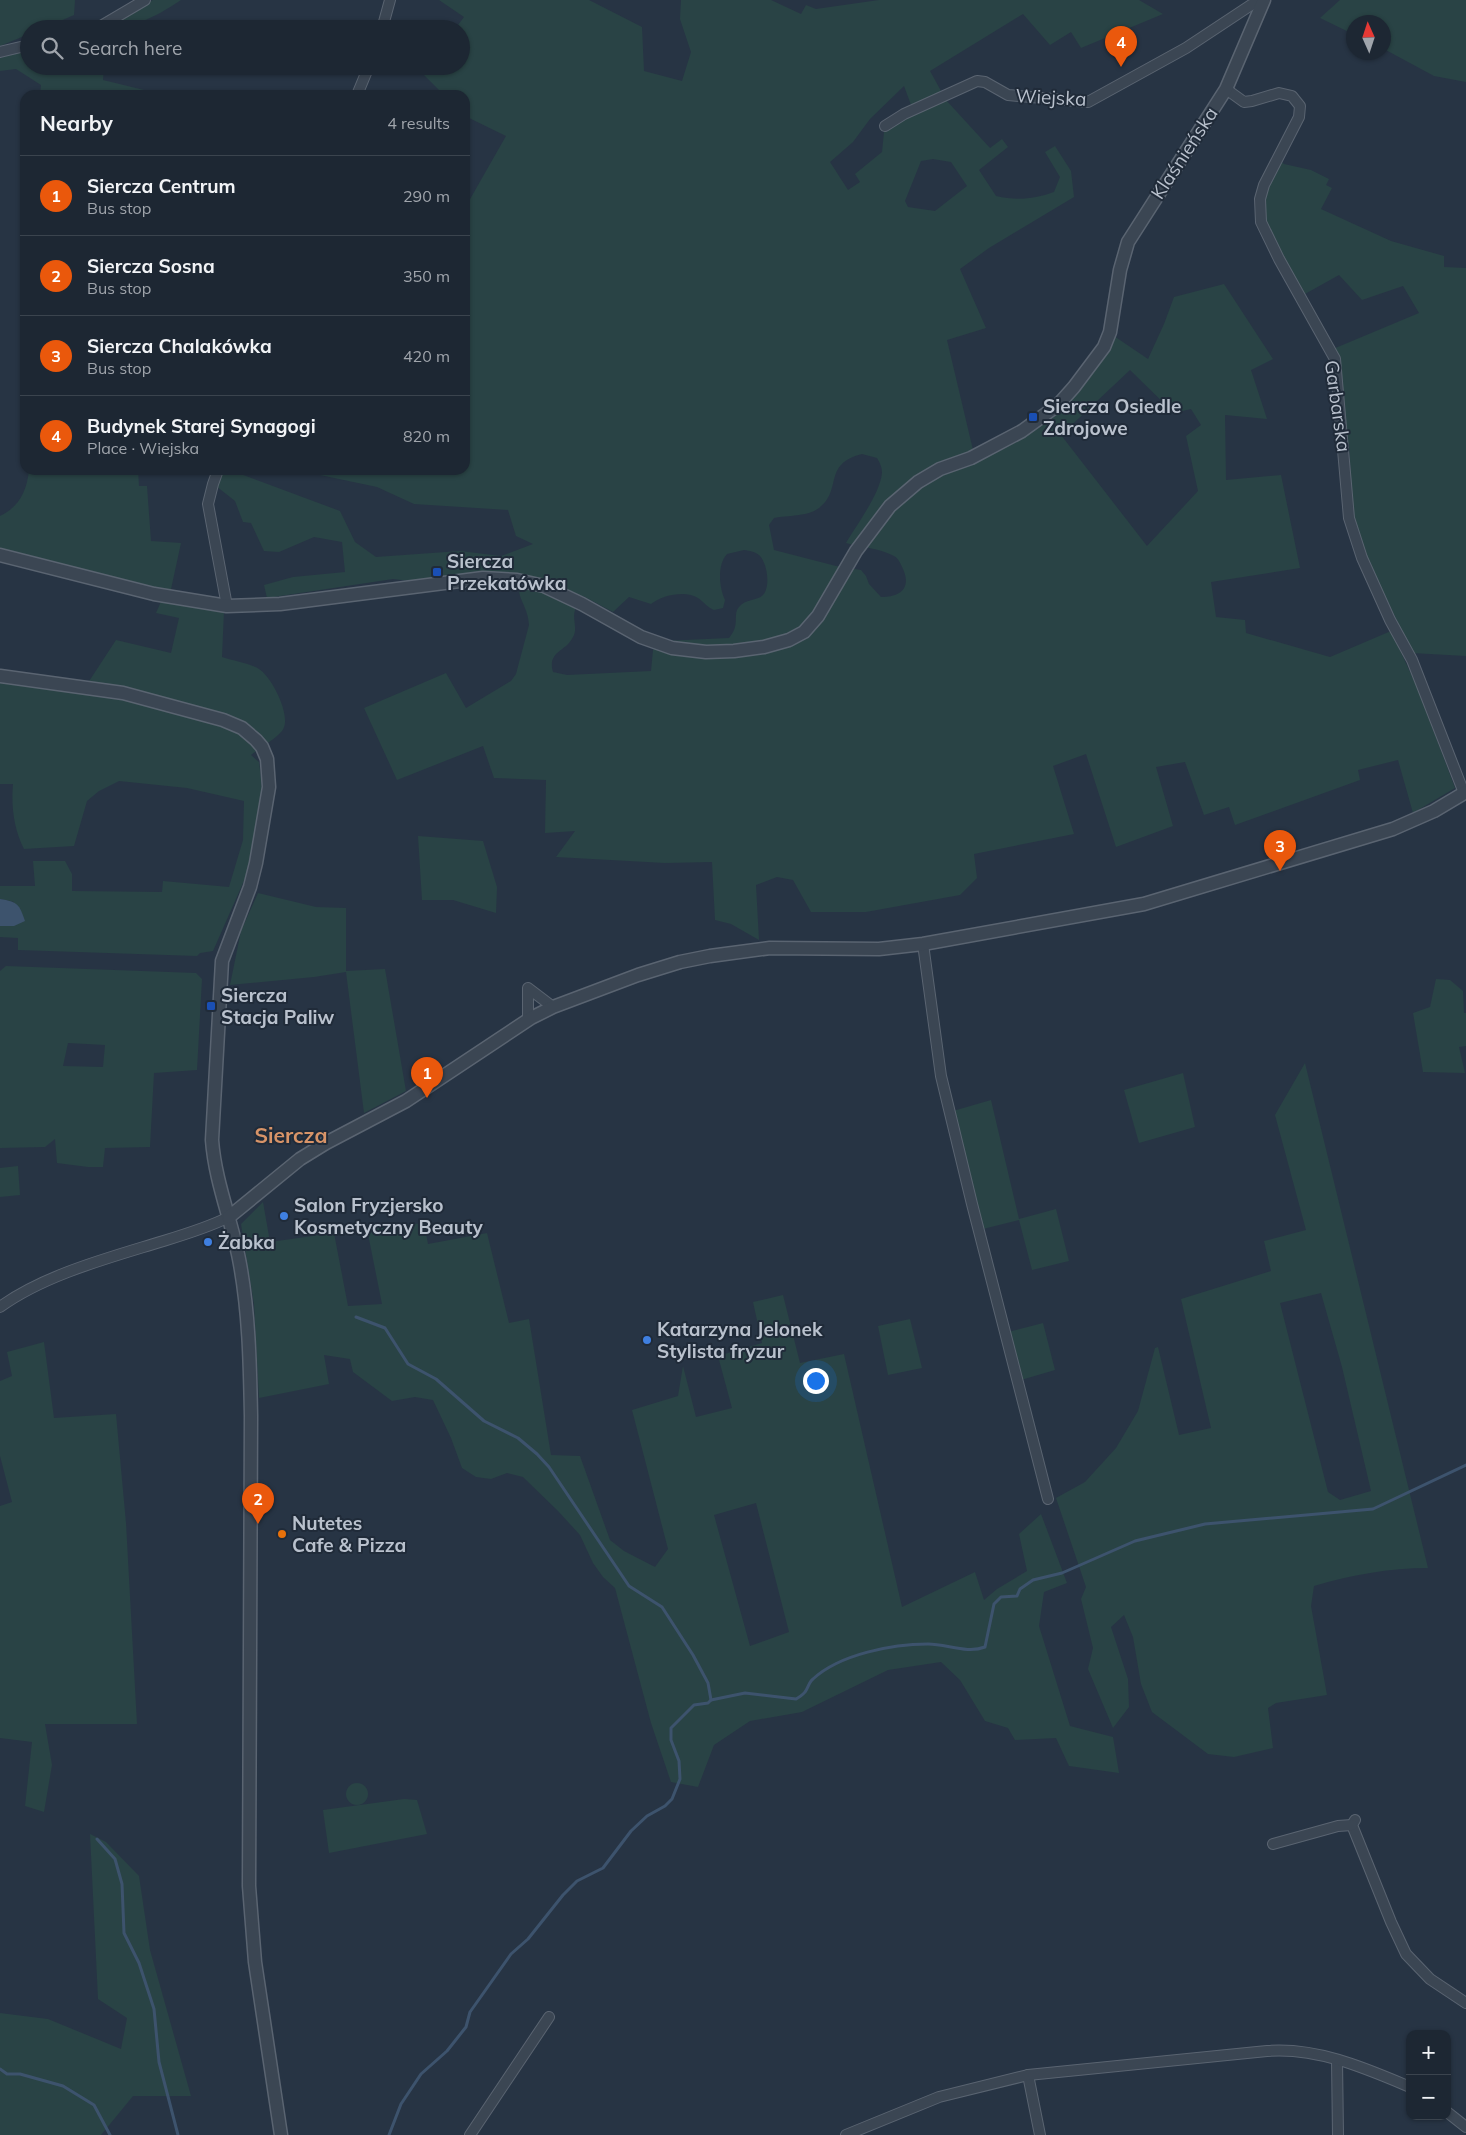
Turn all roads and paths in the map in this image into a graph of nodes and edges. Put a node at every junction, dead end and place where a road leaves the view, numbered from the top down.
1 (145, 0) edge
2 (390, 0) edge
3 (1264, 0) edge
4 (111, 20) edge
5 (384, 20) edge
6 (20, 47) edge
7 (0, 52) edge
8 (365, 75) edge
9 (1226, 89) junction
10 (359, 90) edge
11 (885, 126) dead end
12 (216, 475) edge
13 (0, 555) edge
14 (227, 606) junction
15 (0, 676) edge
16 (1465, 792) edge
17 (924, 944) junction
18 (553, 1007) junction
19 (528, 1020) junction
20 (229, 1217) junction
21 (0, 1307) edge
22 (1048, 1499) dead end
23 (1273, 1844) dead end
24 (1466, 2003) edge
25 (549, 2018) dead end
26 (1337, 2060) junction
27 (1028, 2075) junction
28 (1406, 2086) edge
29 (1451, 2115) edge
30 (1466, 2126) edge
31 (281, 2135) edge
32 (470, 2135) edge
33 (846, 2135) edge
34 (1040, 2135) edge
35 (1338, 2135) edge

1 - 4 street
2 - 5 street
3 - 9 street, Klaśnieńska
3 - 11 street, Wiejska
6 - 7 street
8 - 10 street
9 - 14 street, Klaśnieńska
9 - 16 street, Garbarska
12 - 14 street
13 - 14 street, Klaśnieńska
15 - 20 street
16 - 17 street
17 - 18 street
17 - 22 street
18 - 19 street
18 - 19 street
19 - 20 street
20 - 21 street
20 - 31 street
23 - 24 street
25 - 32 street
26 - 27 street
26 - 28 street
26 - 35 street
27 - 33 street
27 - 34 street
29 - 30 street

